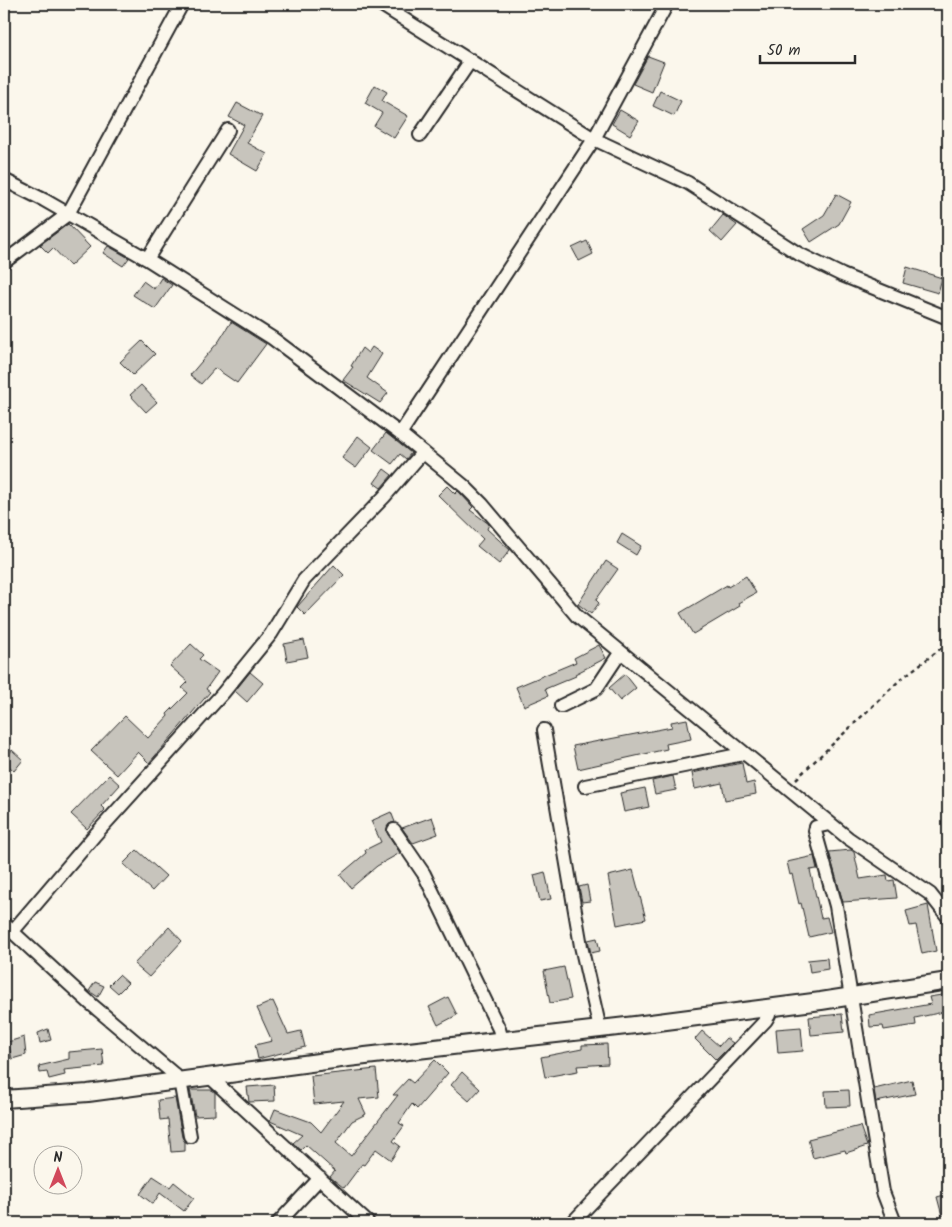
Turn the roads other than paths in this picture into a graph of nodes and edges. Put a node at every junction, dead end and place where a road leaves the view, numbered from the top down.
1 (182, 4) edge
2 (380, 4) edge
3 (667, 4) edge
4 (471, 60) junction
5 (228, 130) dead end
6 (420, 135) dead end
7 (594, 139) junction
8 (4, 180) edge
9 (68, 214) junction
10 (147, 259) junction
11 (4, 262) edge
12 (948, 318) edge
13 (400, 434) junction
14 (423, 452) junction
15 (620, 653) junction
16 (561, 706) dead end
17 (544, 730) dead end
18 (743, 754) junction
19 (585, 786) dead end
20 (829, 824) junction
21 (394, 830) dead end
22 (948, 917) edge
23 (8, 928) edge
24 (948, 981) edge
25 (852, 997) junction
26 (768, 1008) junction
27 (600, 1029) junction
28 (502, 1040) junction
29 (210, 1077) junction
30 (178, 1080) junction
31 (4, 1099) edge
32 (190, 1136) dead end
33 (320, 1178) junction
34 (278, 1223) edge
35 (368, 1223) edge
36 (572, 1223) edge
37 (895, 1223) edge

1 - 9 street
2 - 4 street
3 - 7 street
4 - 6 street
4 - 7 street
5 - 10 street
7 - 12 street
7 - 13 street
8 - 9 street
9 - 10 street
9 - 11 street
10 - 13 street
13 - 14 street
14 - 15 street
14 - 23 street
15 - 16 street
15 - 18 street
17 - 27 street
18 - 19 street
18 - 20 street
20 - 22 street
20 - 25 street
21 - 28 street
23 - 30 street
24 - 25 street
25 - 26 street
25 - 37 street
26 - 27 street
26 - 36 street
27 - 28 street
28 - 29 street
29 - 30 street
29 - 33 street
30 - 31 street
30 - 32 street
33 - 34 street
33 - 35 street

